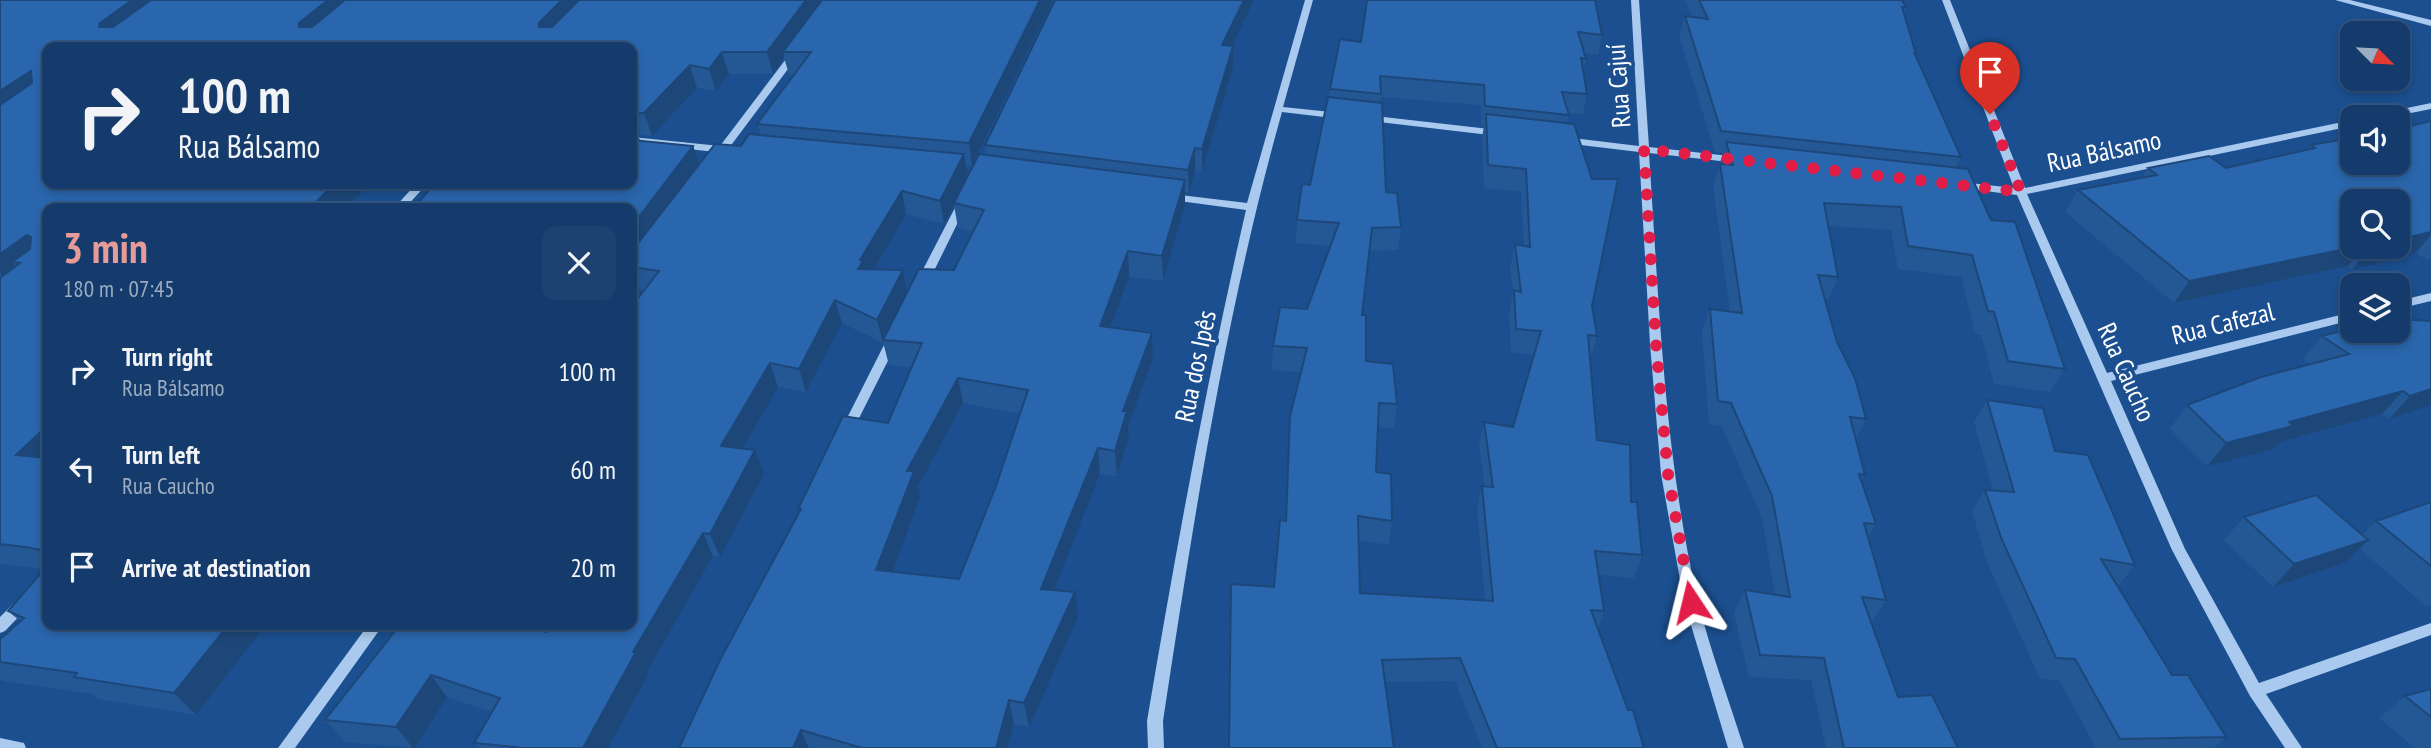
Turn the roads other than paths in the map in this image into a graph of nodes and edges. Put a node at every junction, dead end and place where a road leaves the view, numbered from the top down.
1 (1309, 0) edge
2 (1635, 0) edge
3 (1946, 0) edge
4 (2339, 0) edge
5 (2431, 23) edge
6 (803, 43) edge
7 (2431, 106) edge
8 (1279, 109) junction
9 (2410, 110) edge
10 (1347, 116) edge
11 (1360, 118) edge
12 (2340, 126) edge
13 (1509, 134) edge
14 (1550, 139) edge
15 (637, 141) edge
16 (1644, 149) junction
17 (722, 150) junction
18 (736, 151) edge
19 (714, 161) edge
20 (1752, 162) edge
21 (971, 184) edge
22 (1953, 184) edge
23 (417, 189) edge
24 (2021, 192) junction
25 (1156, 195) edge
26 (404, 203) edge
27 (1251, 207) junction
28 (916, 295) edge
29 (2431, 297) edge
30 (2410, 302) edge
31 (2340, 320) edge
32 (897, 331) edge
33 (2106, 378) junction
34 (841, 442) edge
35 (38, 588) edge
36 (0, 627) edge
37 (2431, 629) edge
38 (372, 630) edge
39 (2255, 691) junction
40 (0, 745) edge
41 (18, 748) edge
42 (286, 748) edge
43 (1156, 748) edge
44 (1736, 748) edge
45 (2294, 748) edge

1 - 8 street, Rua dos Ipês
2 - 16 street, Rua Cajuí
3 - 24 street, Rua Caucho
4 - 5 street
6 - 17 street
7 - 9 street
8 - 10 street
8 - 27 street, Rua dos Ipês
11 - 13 street
12 - 24 street, Rua Bálsamo
14 - 16 street
15 - 17 street
16 - 20 street
16 - 44 street, Rua Cajuí
17 - 18 street
17 - 19 street
21 - 28 street
22 - 24 street, Rua Bálsamo
23 - 26 street
24 - 33 street, Rua Caucho
25 - 27 street
27 - 43 street, Rua dos Ipês
29 - 30 street
31 - 33 street, Rua Cafezal
32 - 34 street
33 - 39 street, Rua Caucho
35 - 36 street
37 - 39 street
38 - 42 street
39 - 45 street, Rua Caucho
40 - 41 street

